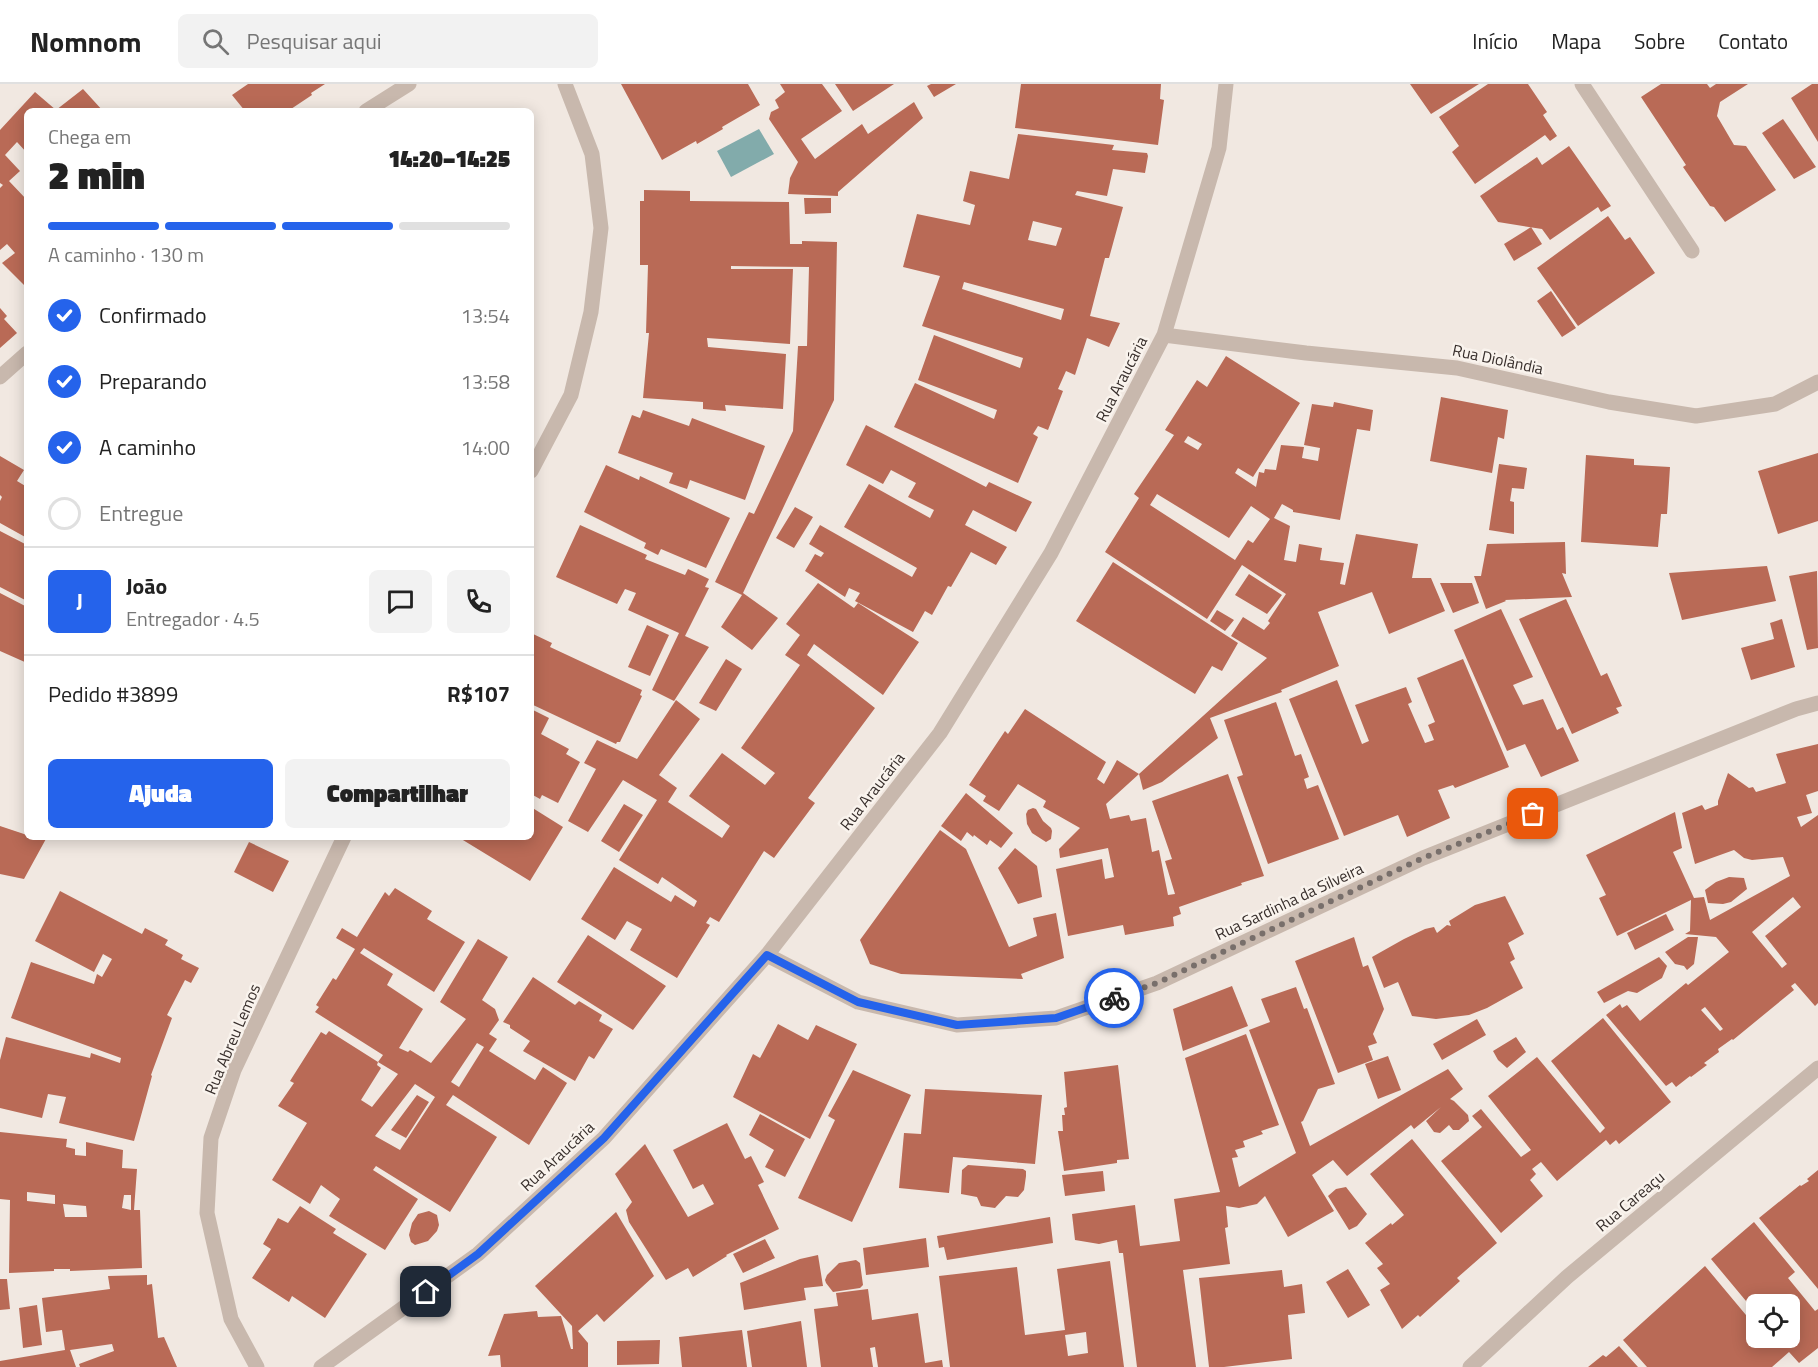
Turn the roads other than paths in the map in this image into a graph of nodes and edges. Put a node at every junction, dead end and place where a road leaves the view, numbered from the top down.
1 (408, 84) edge
2 (565, 84) edge
3 (1226, 84) edge
4 (1582, 84) edge
5 (371, 108) edge
6 (1692, 251) dead end
7 (1164, 335) junction
8 (24, 356) edge
9 (0, 377) edge
10 (1818, 382) edge
11 (534, 465) edge
12 (1818, 703) edge
13 (343, 840) edge
14 (767, 955) junction
15 (1818, 1068) edge
16 (257, 1367) edge
17 (321, 1367) edge
18 (1470, 1367) edge

1 - 5 street
2 - 11 street
3 - 7 street, Rua Araucária
4 - 6 street
7 - 10 street, Rua Diolândia
7 - 14 street, Rua Araucária
8 - 9 street
12 - 14 street, Rua Sardinha da Silveira
13 - 16 street, Rua Abreu Lemos
14 - 17 street, Rua Araucária
15 - 18 street, Rua Careaçu

